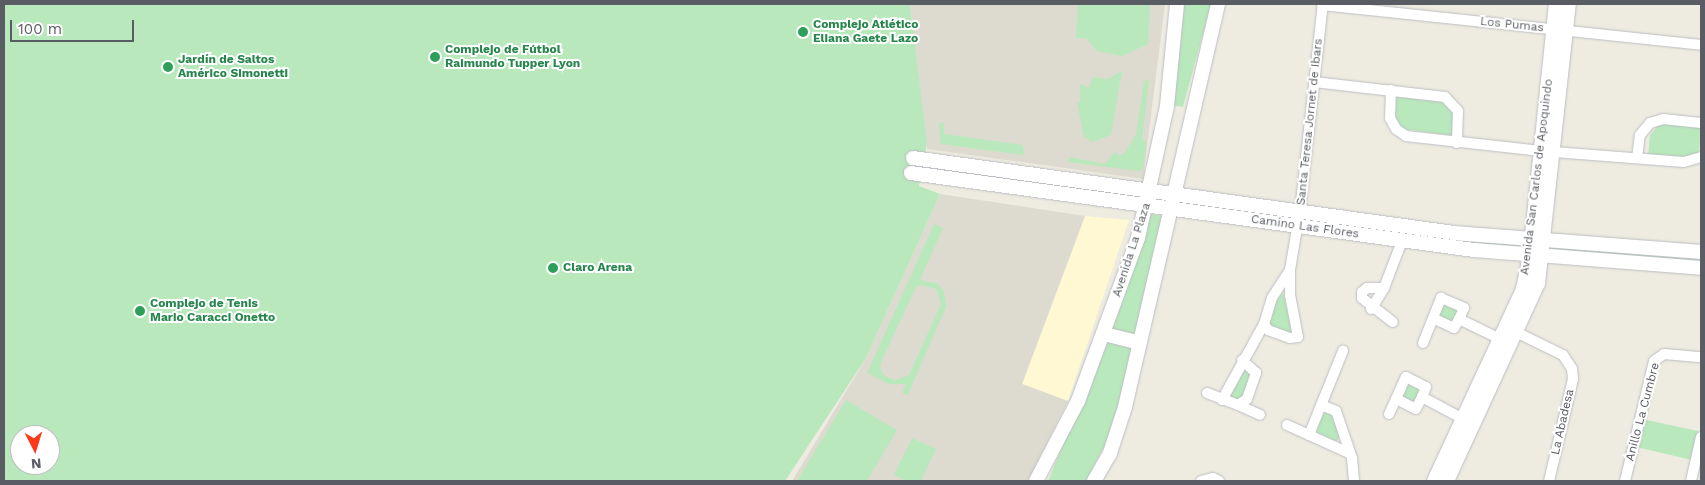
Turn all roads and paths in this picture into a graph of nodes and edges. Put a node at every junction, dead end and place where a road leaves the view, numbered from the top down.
1 (1177, 4) edge
2 (1218, 4) edge
3 (1322, 4) edge
4 (1556, 4) edge
5 (1569, 4) edge
6 (1560, 30) junction
7 (1701, 45) edge
8 (1314, 82) junction
9 (1391, 90) junction
10 (1167, 106) junction
11 (1191, 110) junction
12 (1701, 123) edge
13 (1457, 144) junction
14 (1547, 151) junction
15 (1701, 157) edge
16 (912, 158) dead end
17 (1637, 158) junction
18 (958, 165) junction
19 (910, 173) dead end
20 (956, 179) junction
21 (1150, 192) junction
22 (1173, 194) junction
23 (1147, 206) junction
24 (1170, 209) junction
25 (1300, 211) junction
26 (1298, 226) junction
27 (1402, 241) junction
28 (1538, 241) junction
29 (1701, 252) edge
30 (1536, 256) junction
31 (1701, 268) edge
32 (1290, 270) junction
33 (1384, 288) junction
34 (1371, 309) junction
35 (1433, 318) junction
36 (1459, 319) junction
37 (1392, 322) dead end
38 (1264, 324) junction
39 (1104, 334) junction
40 (1518, 334) junction
41 (1502, 340) junction
42 (1139, 343) junction
43 (1423, 343) dead end
44 (1343, 351) dead end
45 (1701, 357) edge
46 (1242, 360) junction
47 (1207, 393) dead end
48 (1422, 397) junction
49 (1396, 399) junction
50 (1222, 400) junction
51 (1238, 405) junction
52 (1321, 405) junction
53 (1389, 414) dead end
54 (1260, 415) dead end
55 (1463, 419) junction
56 (1287, 425) dead end
57 (1309, 434) junction
58 (1701, 442) edge
59 (1349, 453) junction
60 (1036, 481) edge
61 (1094, 481) edge
62 (1201, 481) edge
63 (1220, 481) edge
64 (1354, 481) edge
65 (1434, 481) edge
66 (1447, 481) edge
67 (1549, 481) edge
68 (1625, 481) edge
69 (1691, 481) edge

1 - 10 street, Avenida La Plaza
2 - 11 street, Avenida La Plaza
3 - 6 street, Los Pumas
3 - 8 street, Santa Teresa Jornet de Ibars
4 - 6 street, Avenida San Carlos de Apoquindo
5 - 6 street, Avenida San Carlos de Apoquindo
6 - 7 street, Los Pumas
6 - 14 street, Avenida San Carlos de Apoquindo
8 - 9 street
8 - 25 street, Santa Teresa Jornet de Ibars
9 - 13 street
9 - 13 street
10 - 11 street
10 - 21 street, Avenida La Plaza
11 - 22 street, Avenida La Plaza
12 - 17 street
13 - 14 street
14 - 17 street
14 - 28 street, Avenida San Carlos de Apoquindo
15 - 17 street
16 - 18 street, Camino Las Flores
18 - 20 street
18 - 21 street, Camino Las Flores
19 - 20 street, Camino Las Flores
20 - 23 street, Camino Las Flores
21 - 22 street, Camino Las Flores
21 - 23 street, Avenida La Plaza
22 - 24 street, Avenida La Plaza
22 - 25 street, Camino Las Flores
23 - 24 street, Camino Las Flores
23 - 39 street, Avenida La Plaza
24 - 26 street, Camino Las Flores
24 - 42 street, Avenida La Plaza
25 - 26 street, Santa Teresa Jornet de Ibars
25 - 28 street, Camino Las Flores
26 - 27 street, Camino Las Flores
26 - 32 street, Santa Teresa Jornet de Ibars
27 - 30 street, Camino Las Flores
27 - 33 street
28 - 29 street, Camino Las Flores
28 - 30 street, Avenida San Carlos de Apoquindo
30 - 31 street, Camino Las Flores
30 - 40 street, Avenida San Carlos de Apoquindo
30 - 41 street, Avenida San Carlos de Apoquindo
32 - 38 street, Santa Teresa Jornet de Ibars
32 - 38 street, Santa Teresa Jornet de Ibars
33 - 34 street
33 - 34 street
34 - 37 street
35 - 36 street
35 - 36 street
35 - 43 street
36 - 41 street
38 - 46 street, Santa Teresa Jornet de Ibars
39 - 42 street
39 - 60 street, Avenida La Plaza
40 - 66 street, Avenida San Carlos de Apoquindo
40 - 67 street, La Abadesa
41 - 55 street, Avenida San Carlos de Apoquindo
42 - 61 street, Avenida La Plaza
44 - 52 street
45 - 68 street, Anillo La Cumbre
46 - 50 street, Santa Teresa Jornet de Ibars
46 - 51 street
47 - 50 street
48 - 49 street
48 - 49 street
48 - 55 street
49 - 53 street
50 - 51 street
51 - 54 street
52 - 57 street
52 - 59 street
55 - 65 street, Avenida San Carlos de Apoquindo
56 - 57 street
57 - 59 street
58 - 69 street
59 - 64 street
62 - 63 street

